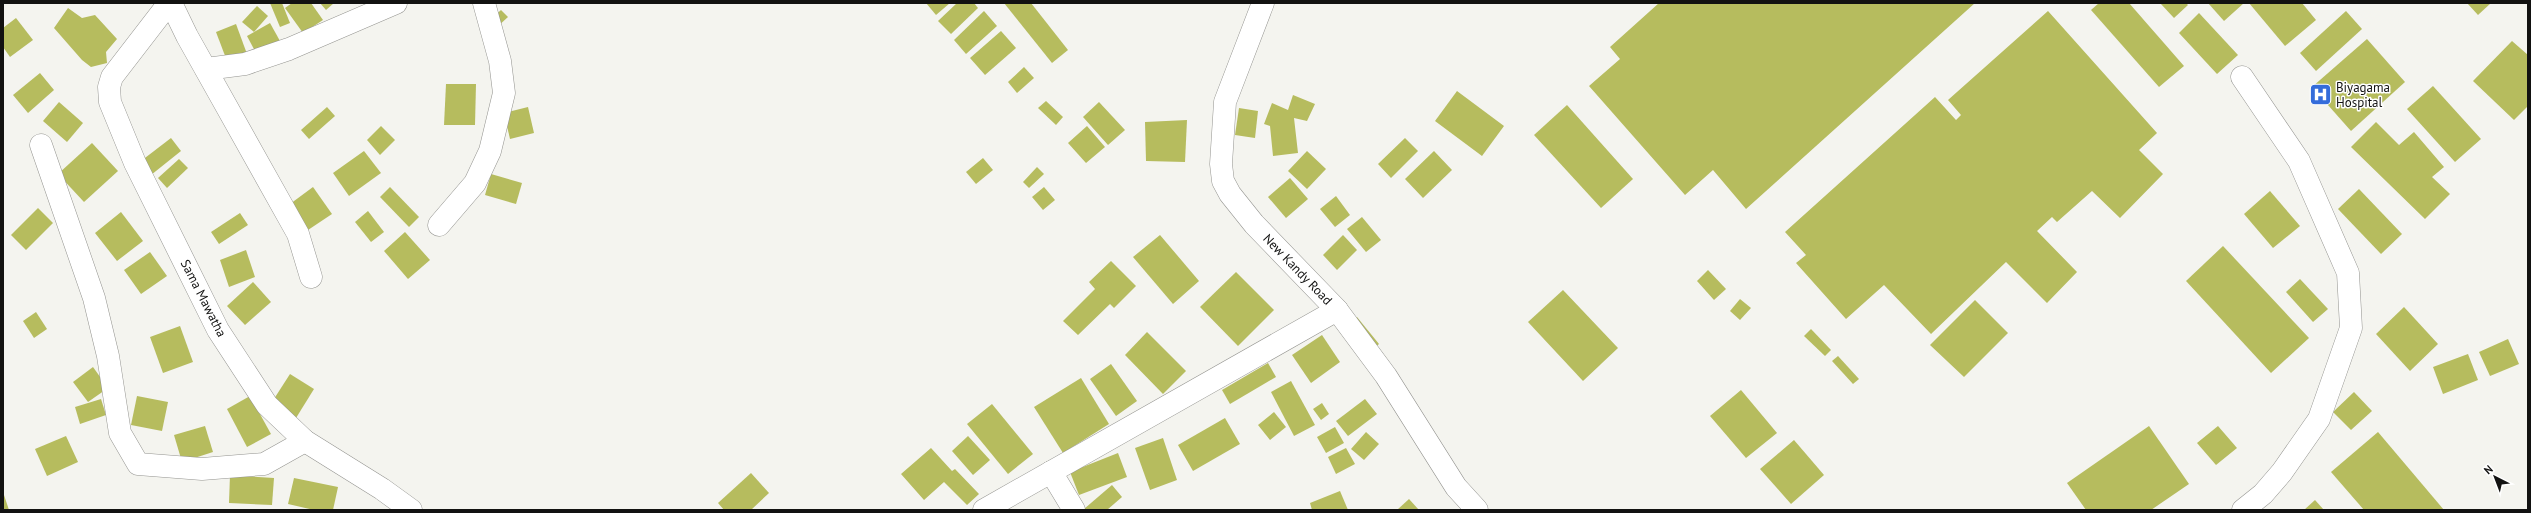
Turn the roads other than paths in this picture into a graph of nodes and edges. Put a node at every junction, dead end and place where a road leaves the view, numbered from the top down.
1 (170, 3) edge
2 (396, 3) edge
3 (484, 3) edge
4 (1263, 3) edge
5 (206, 69) junction
6 (2242, 77) dead end
7 (41, 145) dead end
8 (439, 225) dead end
9 (311, 277) dead end
10 (1337, 310) junction
11 (305, 441) junction
12 (1051, 472) junction
13 (411, 510) edge
14 (984, 510) edge
15 (1074, 510) edge
16 (1477, 510) edge
17 (2243, 510) edge

1 - 5 street
1 - 11 street, Sama Mawatha
2 - 5 street
3 - 8 street
4 - 10 street, New Kandy Road
5 - 9 street
6 - 17 street
7 - 11 street
10 - 12 street
10 - 16 street, New Kandy Road
11 - 13 street, Sama Mawatha
12 - 14 street
12 - 15 street

